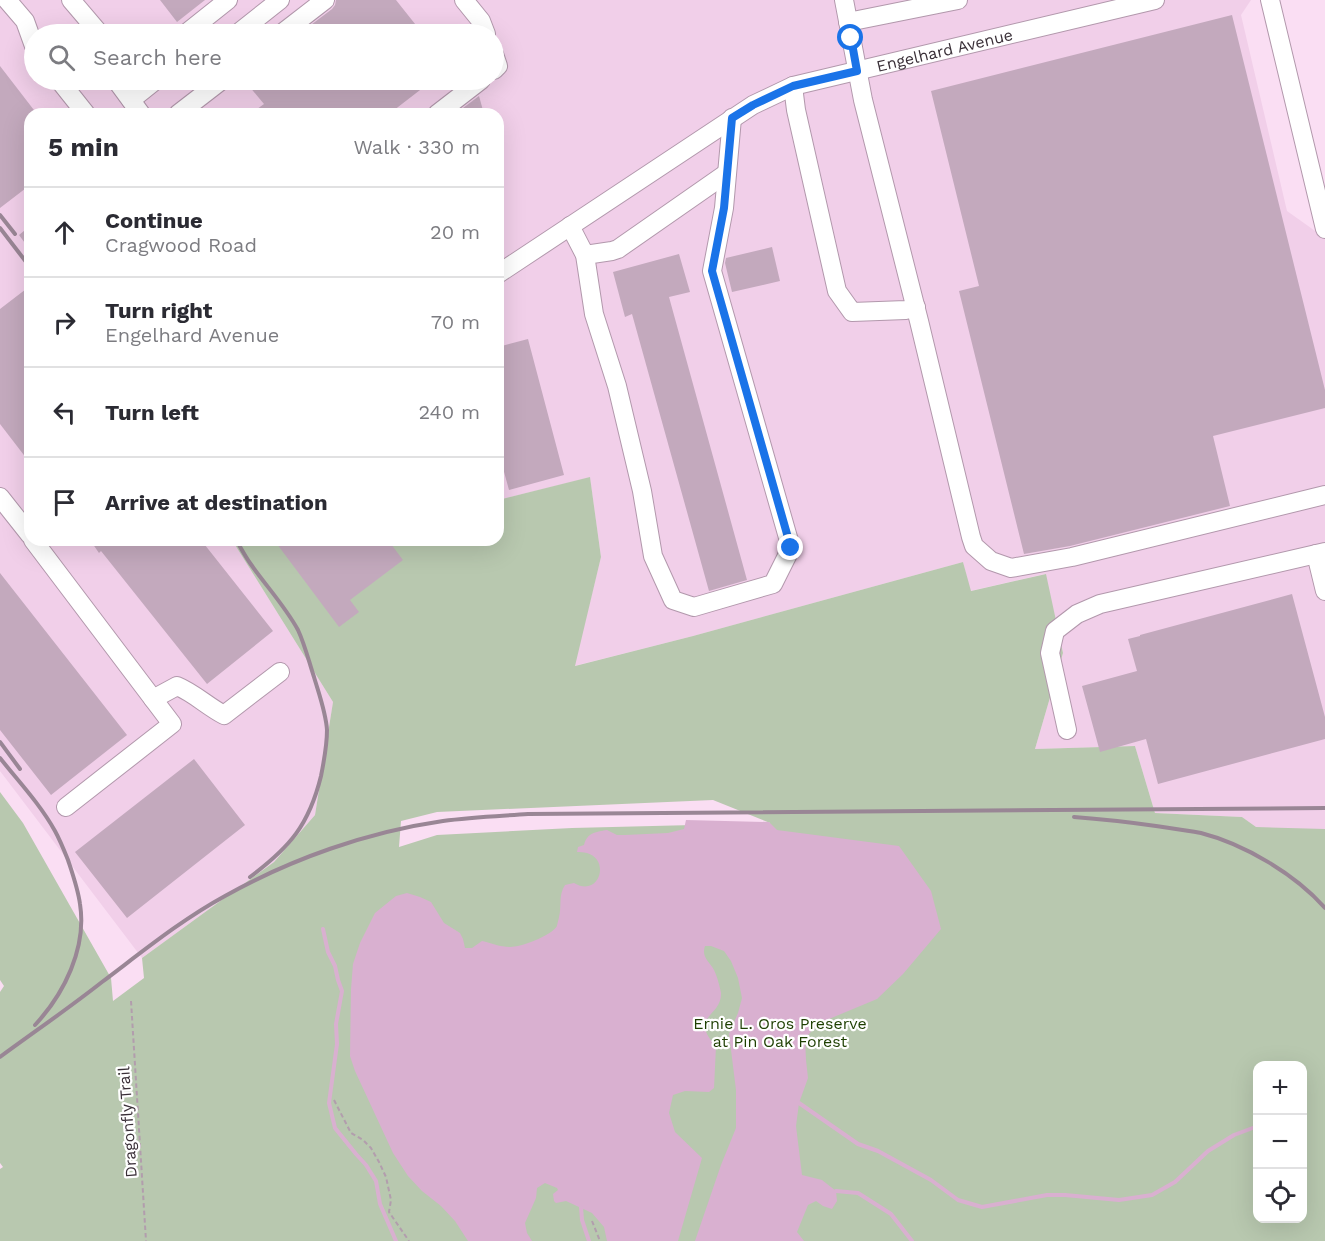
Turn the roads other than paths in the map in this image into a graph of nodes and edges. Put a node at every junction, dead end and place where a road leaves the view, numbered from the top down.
1 (7, 0) edge
2 (71, 0) edge
3 (228, 0) edge
4 (280, 0) edge
5 (325, 0) edge
6 (464, 0) edge
7 (844, 0) edge
8 (958, 0) edge
9 (1155, 0) edge
10 (1270, 0) edge
11 (848, 22) junction
12 (26, 24) edge
13 (91, 24) edge
14 (197, 24) edge
15 (250, 24) edge
16 (294, 24) edge
17 (482, 24) edge
18 (857, 71) junction
19 (793, 86) junction
20 (66, 90) edge
21 (123, 90) edge
22 (149, 90) edge
23 (209, 90) edge
24 (468, 90) edge
25 (136, 107) edge
26 (81, 108) edge
27 (186, 108) edge
28 (445, 108) edge
29 (732, 118) junction
30 (727, 173) junction
31 (1320, 187) edge
32 (570, 226) junction
33 (1325, 229) edge
34 (585, 255) junction
35 (504, 270) edge
36 (916, 307) junction
37 (1325, 495) edge
38 (0, 497) edge
39 (24, 528) edge
40 (38, 546) edge
41 (1321, 553) edge
42 (1325, 591) edge
43 (280, 672) dead end
44 (153, 699) junction
45 (1067, 729) dead end
46 (66, 807) dead end

1 - 12 street
2 - 13 street
3 - 14 street
4 - 15 street
5 - 16 street
6 - 17 street
7 - 11 street
8 - 11 street
9 - 18 street, Engelhard Avenue
10 - 31 street
11 - 18 street
18 - 19 street, Engelhard Avenue
18 - 36 street
19 - 29 street, Engelhard Avenue
19 - 36 street
20 - 26 street
21 - 25 street
22 - 25 street
23 - 27 street
24 - 28 street
29 - 30 street
29 - 32 street, Engelhard Avenue
30 - 34 street
30 - 34 street
31 - 33 street
32 - 34 street
32 - 35 street, Engelhard Avenue
36 - 37 street
38 - 39 street
40 - 44 street
41 - 42 street
41 - 45 street
43 - 44 street
44 - 46 street

